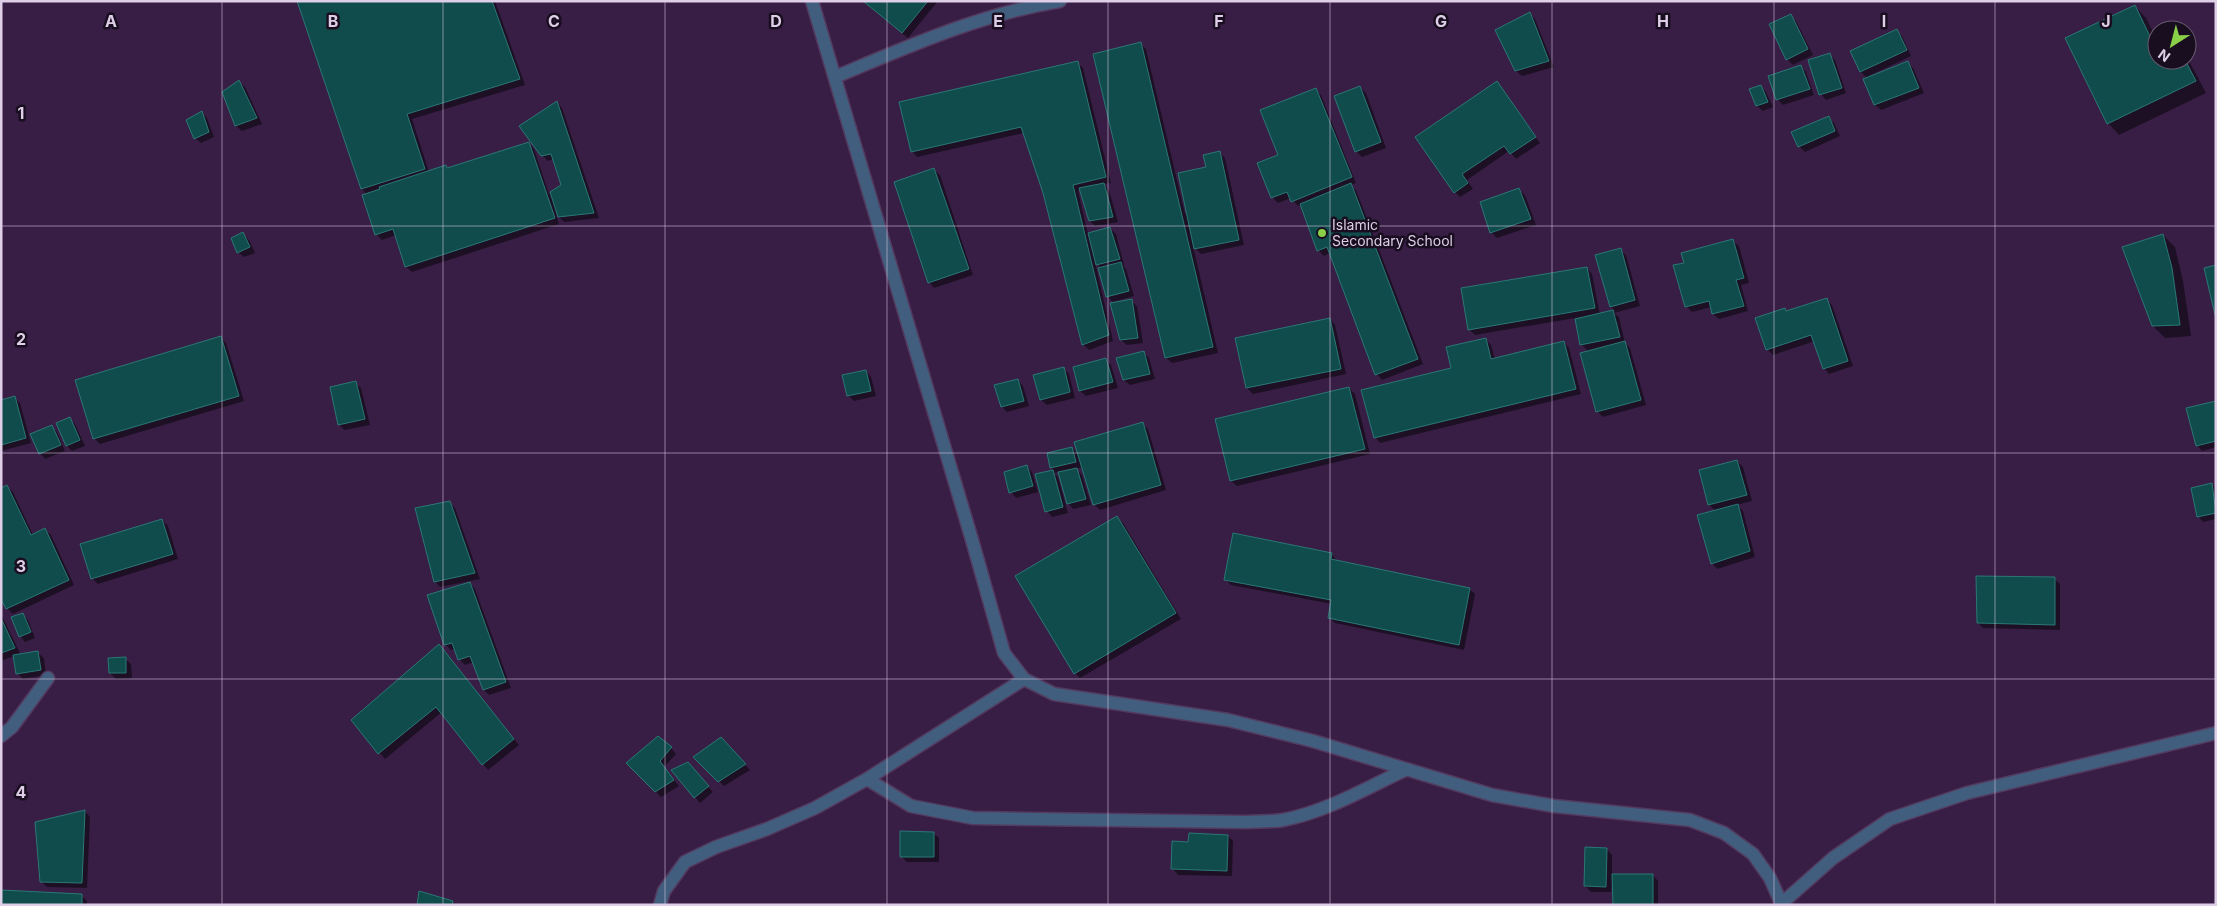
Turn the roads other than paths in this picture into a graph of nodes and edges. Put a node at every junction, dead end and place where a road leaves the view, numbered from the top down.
1 (812, 1) edge
2 (1060, 1) edge
3 (835, 77) junction
4 (48, 678) dead end
5 (1024, 679) junction
6 (2216, 732) edge
7 (1, 736) edge
8 (1405, 770) junction
9 (867, 780) junction
10 (1782, 904) edge
11 (660, 905) edge

1 - 3 lane
2 - 3 lane
3 - 5 lane
4 - 7 lane
5 - 8 lane
5 - 9 lane
6 - 10 lane
8 - 9 lane
8 - 10 lane
9 - 11 lane

